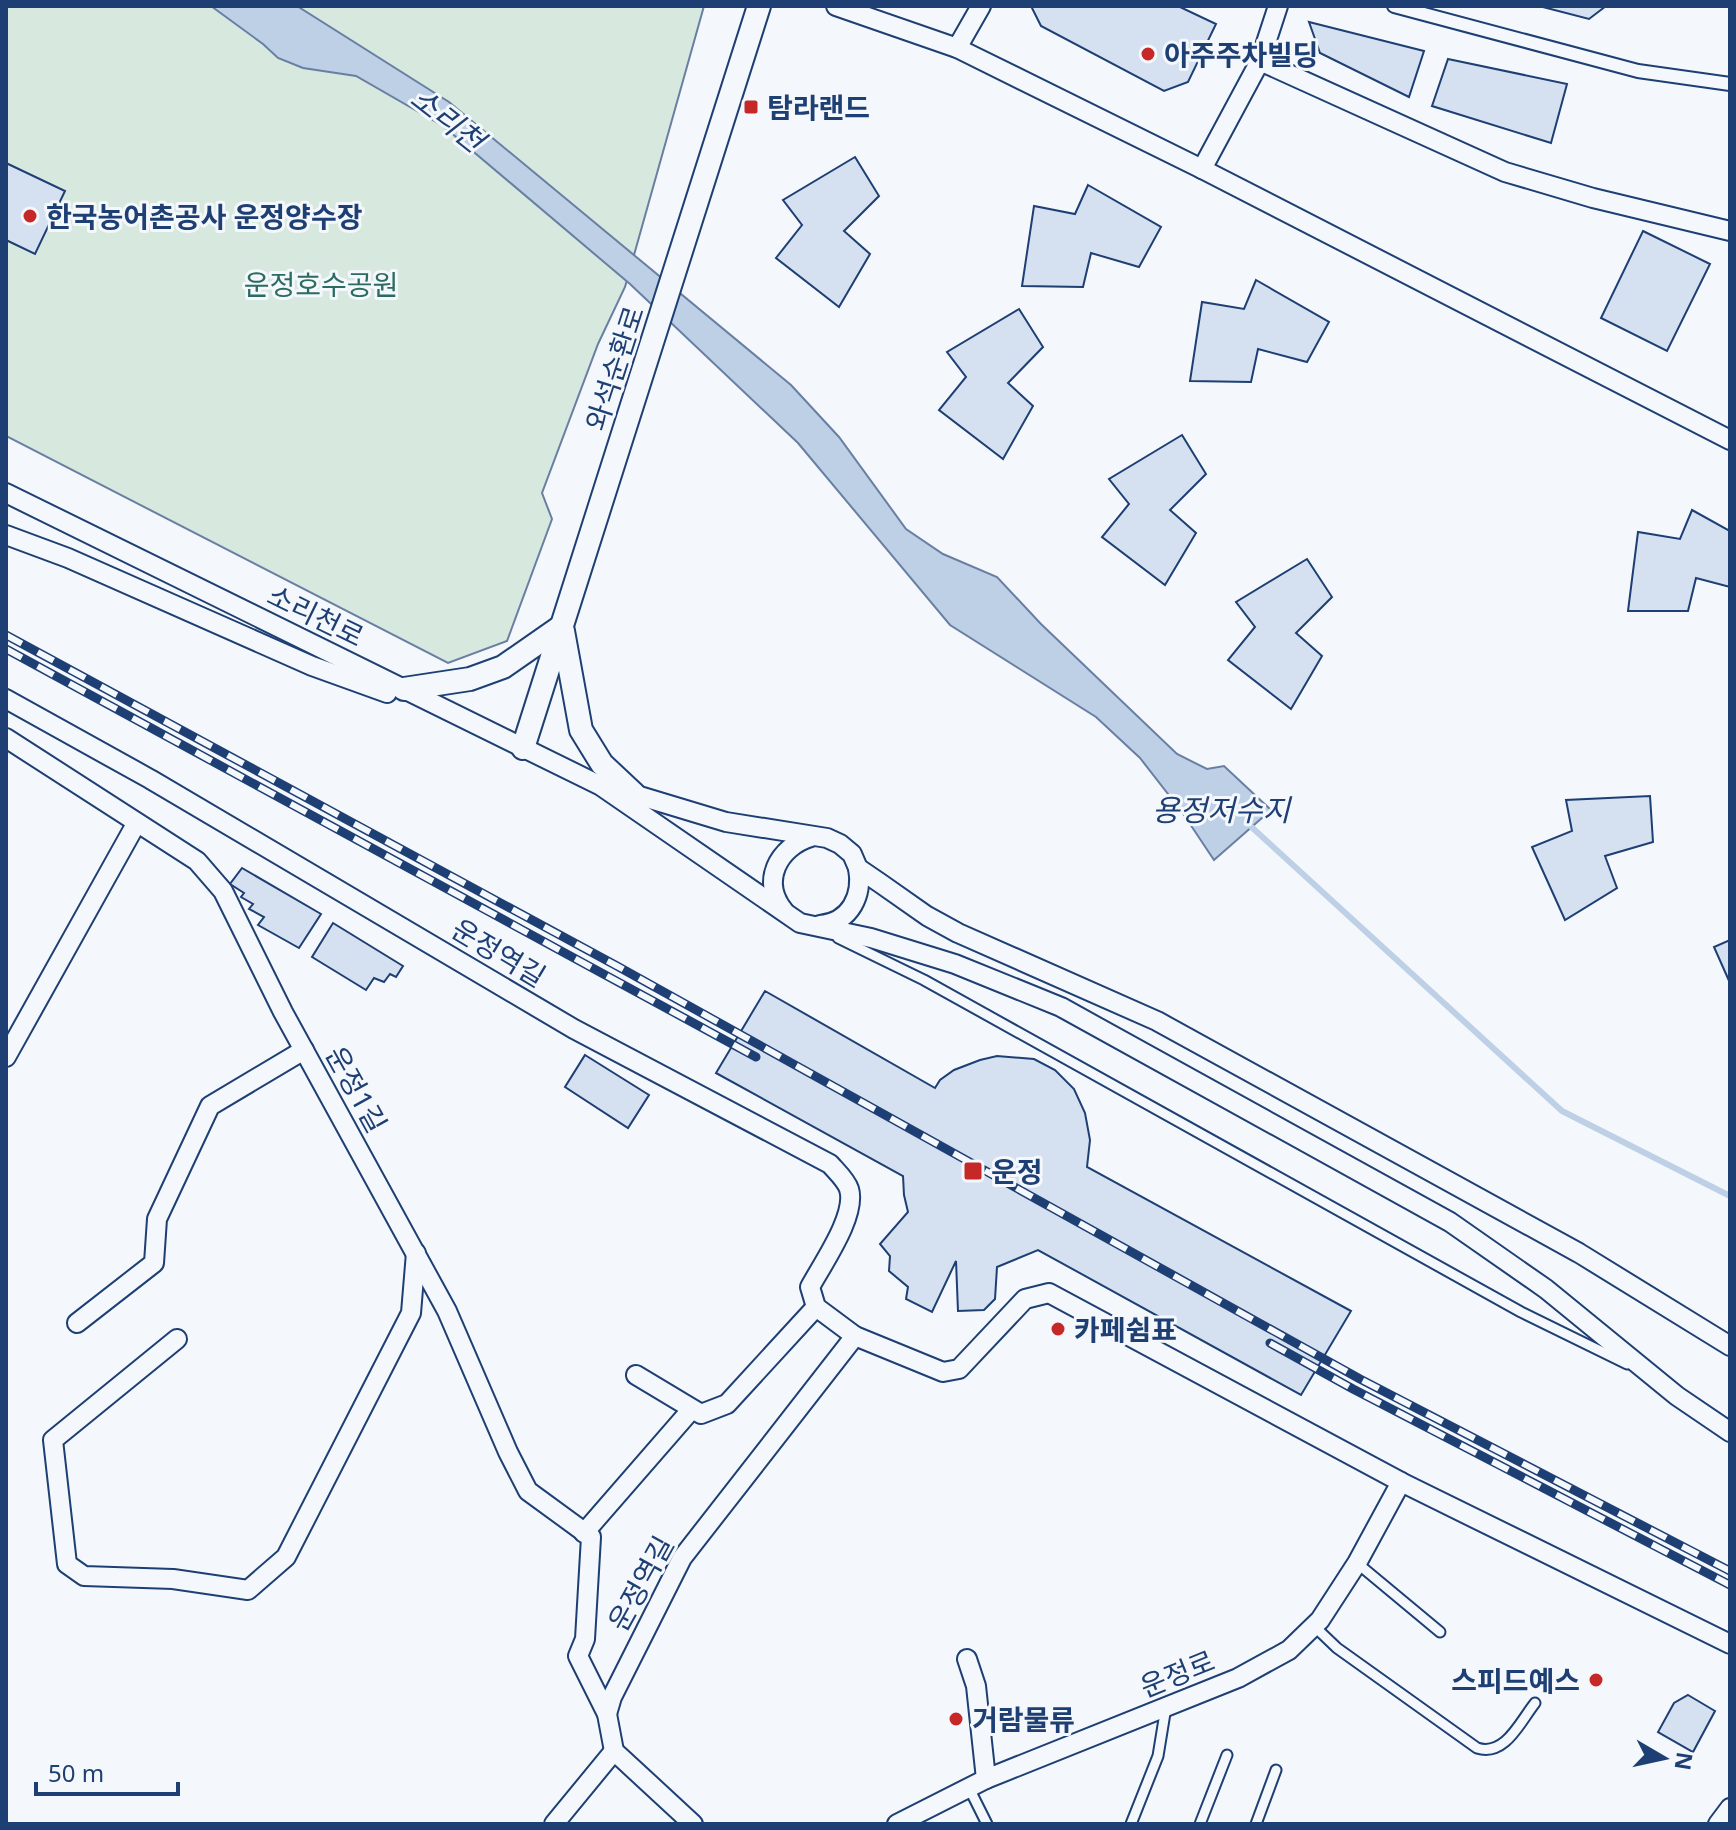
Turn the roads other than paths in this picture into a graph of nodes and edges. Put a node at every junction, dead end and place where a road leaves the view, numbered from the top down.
1 (759, 6) edge
2 (836, 6) edge
3 (981, 6) edge
4 (1278, 6) edge
5 (1394, 6) edge
6 (957, 48) junction
7 (1260, 61) junction
8 (1730, 84) edge
9 (1202, 169) junction
10 (1730, 231) edge
11 (1730, 440) edge
12 (6, 493) edge
13 (6, 535) edge
14 (562, 626) junction
15 (404, 689) junction
16 (6, 699) edge
17 (473, 723) junction
18 (6, 738) edge
19 (523, 748) junction
20 (601, 786) junction
21 (634, 794) junction
22 (136, 824) junction
23 (811, 837) junction
24 (858, 868) junction
25 (788, 915) junction
26 (813, 926) junction
27 (11, 1038) edge
28 (304, 1050) junction
29 (6, 1057) edge
30 (416, 1253) junction
31 (816, 1307) junction
32 (77, 1323) dead end
33 (855, 1336) junction
34 (177, 1339) dead end
35 (1730, 1346) edge
36 (636, 1375) dead end
37 (1653, 1376) junction
38 (691, 1410) junction
39 (1730, 1432) edge
40 (1401, 1482) junction
41 (584, 1533) junction
42 (1357, 1563) junction
43 (1314, 1626) junction
44 (1440, 1632) dead end
45 (1730, 1644) edge
46 (967, 1659) dead end
47 (1535, 1703) dead end
48 (1166, 1707) junction
49 (607, 1714) junction
50 (614, 1751) junction
51 (1227, 1755) dead end
52 (1276, 1770) dead end
53 (978, 1784) junction
54 (1730, 1808) edge
55 (554, 1824) edge
56 (693, 1824) edge
57 (897, 1824) edge
58 (987, 1824) edge
59 (1131, 1824) edge
60 (1200, 1824) edge
61 (1256, 1824) edge
62 (1718, 1824) edge

1 - 14 street, 와석순환로
2 - 6 street
3 - 6 street
4 - 7 street
5 - 8 street
6 - 9 street
7 - 9 street
7 - 10 street
9 - 11 street
12 - 15 street, 소리천로
13 - 17 street
14 - 15 street
14 - 19 street, 와석순환로
14 - 21 street
15 - 17 street, 소리천로
16 - 31 street, 운정역길
17 - 19 street, 소리천로
18 - 22 street, 운정1길
19 - 20 street, 소리천로
20 - 21 street
20 - 25 street
21 - 23 street
22 - 27 street
22 - 28 street, 운정1길
23 - 24 street
23 - 25 street
24 - 26 street
24 - 35 street
25 - 26 street
26 - 37 lane
26 - 37 street
27 - 29 street
28 - 30 street, 운정1길
28 - 32 street
30 - 34 street
30 - 41 street, 운정1길
31 - 33 street
31 - 38 street
33 - 40 street
33 - 49 street, 운정역길
36 - 38 street
37 - 39 street
38 - 41 street
40 - 42 street, 운정로
40 - 45 street
41 - 49 street
42 - 43 street, 운정로
42 - 44 lane
43 - 47 lane
43 - 48 street, 운정로
46 - 53 street
48 - 53 street, 운정로
48 - 59 lane
49 - 50 street
50 - 55 street
50 - 56 street
51 - 60 lane
52 - 61 lane
53 - 57 street, 운정로
53 - 58 lane
54 - 62 street

